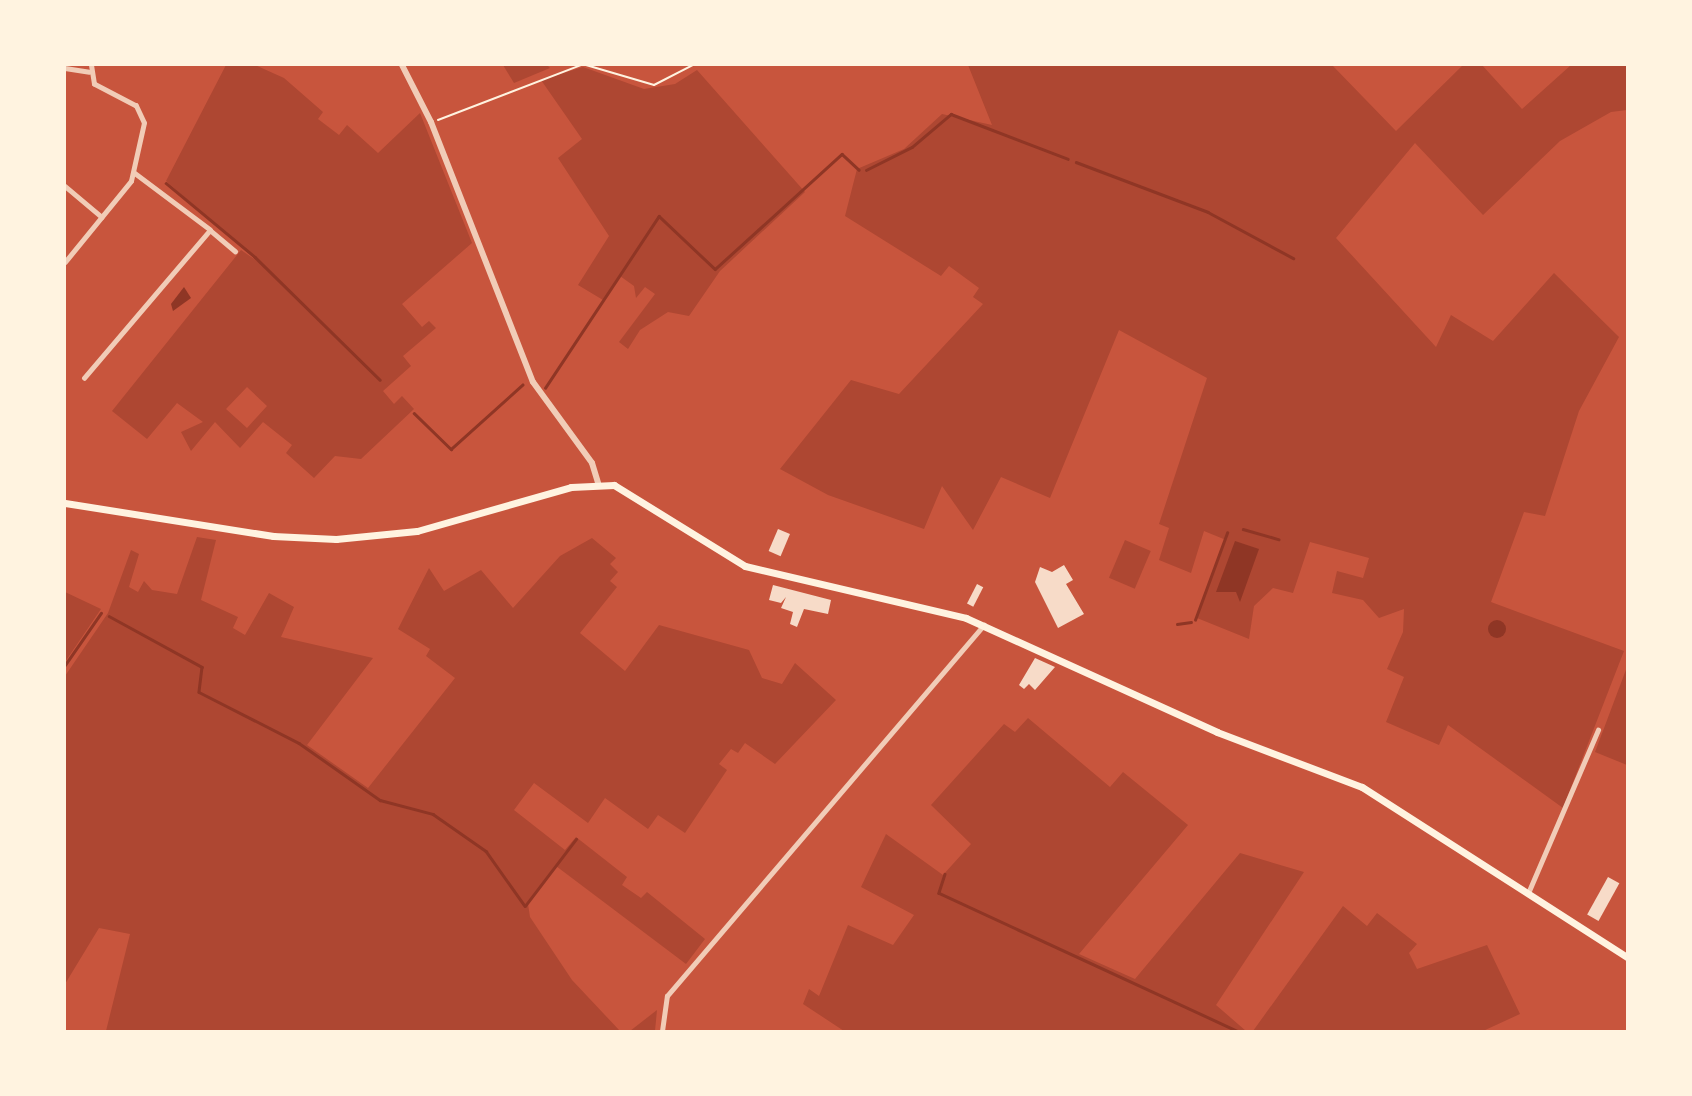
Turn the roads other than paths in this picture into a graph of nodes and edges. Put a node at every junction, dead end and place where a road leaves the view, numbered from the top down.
1 (91, 65) edge
2 (402, 65) edge
3 (65, 68) edge
4 (89, 72) junction
5 (134, 173) junction
6 (65, 186) edge
7 (102, 217) junction
8 (210, 230) junction
9 (235, 251) dead end
10 (65, 262) edge
11 (85, 378) dead end
12 (598, 483) junction
13 (65, 503) edge
14 (984, 625) junction
15 (1598, 730) dead end
16 (1529, 891) junction
17 (1627, 957) edge
18 (662, 1031) edge

1 - 4 street
2 - 12 street
3 - 4 street
4 - 5 street
5 - 7 street
5 - 8 street
6 - 7 street
7 - 10 street
8 - 9 street
8 - 11 street
12 - 13 main road
12 - 14 main road
14 - 16 main road
14 - 18 street
15 - 16 street
16 - 17 main road

